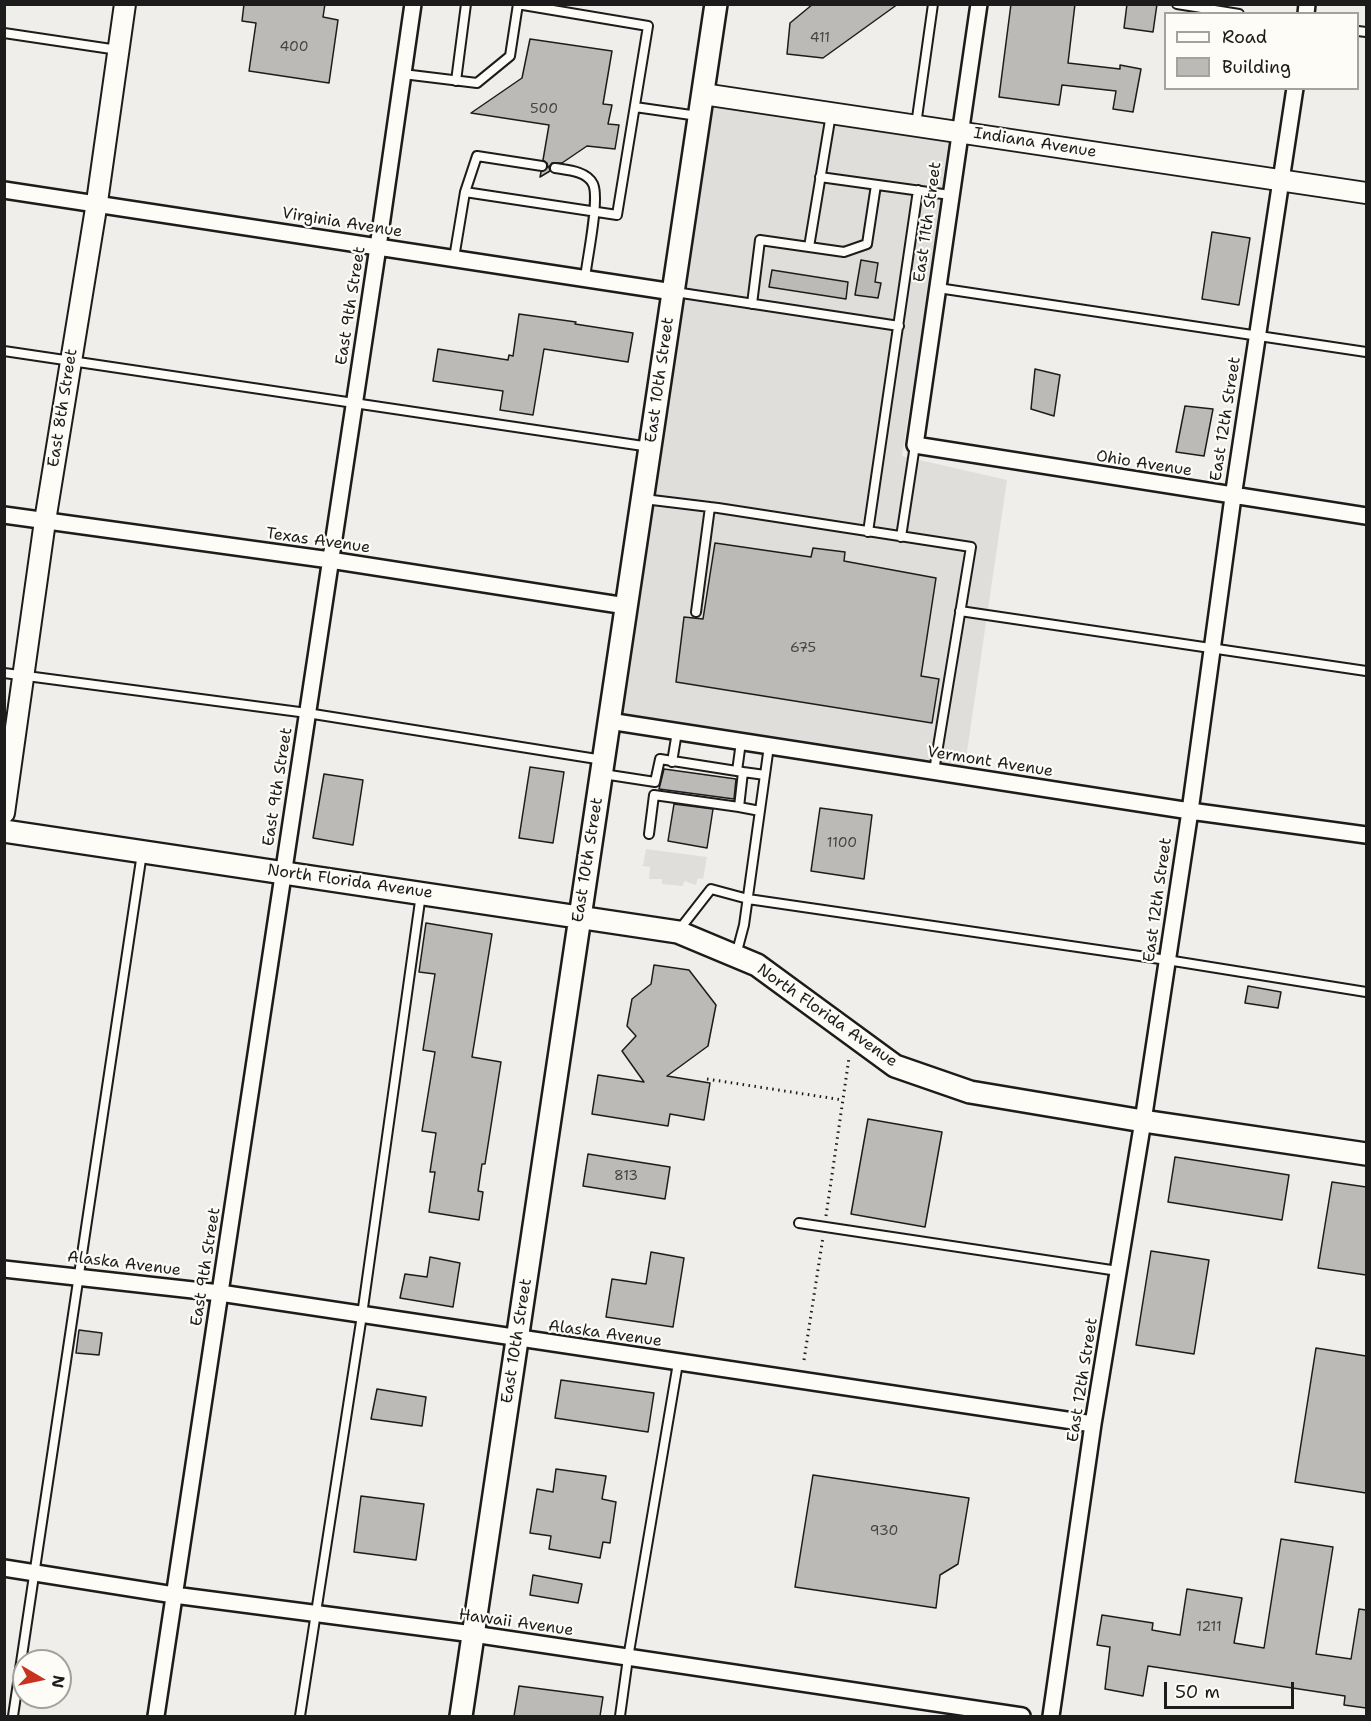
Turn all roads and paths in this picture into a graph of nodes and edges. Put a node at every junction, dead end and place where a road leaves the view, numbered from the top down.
1 (125, 4) edge
2 (413, 4) edge
3 (466, 4) edge
4 (716, 4) edge
5 (933, 4) edge
6 (979, 4) edge
7 (1177, 4) edge
8 (518, 5) edge
9 (1227, 12) edge
10 (4, 33) edge
11 (118, 50) junction
12 (403, 74) junction
13 (456, 81) junction
14 (1294, 90) edge
15 (703, 93) junction
16 (635, 107) junction
17 (831, 113) junction
18 (699, 117) junction
19 (915, 126) junction
20 (959, 132) junction
21 (542, 166) dead end
22 (555, 168) dead end
23 (820, 177) junction
24 (1281, 180) junction
25 (876, 185) junction
26 (4, 190) edge
27 (918, 190) junction
28 (465, 192) junction
29 (1366, 193) edge
30 (950, 195) junction
31 (96, 202) junction
32 (594, 211) junction
33 (378, 247) junction
34 (809, 247) junction
35 (454, 258) junction
36 (585, 278) junction
37 (937, 288) junction
38 (673, 292) junction
39 (752, 303) junction
40 (899, 326) junction
41 (1257, 335) junction
42 (4, 351) edge
43 (1366, 352) edge
44 (71, 361) junction
45 (354, 404) junction
46 (915, 445) junction
47 (650, 447) junction
48 (1233, 496) junction
49 (642, 499) junction
50 (710, 507) junction
51 (4, 515) edge
52 (1366, 516) edge
53 (45, 521) junction
54 (868, 532) junction
55 (901, 537) junction
56 (330, 560) junction
57 (627, 606) junction
58 (696, 612) dead end
59 (960, 612) junction
60 (1212, 647) junction
61 (1366, 671) edge
62 (14, 675) edge
63 (307, 713) junction
64 (609, 721) junction
65 (676, 732) junction
66 (741, 742) junction
67 (769, 746) junction
68 (672, 762) junction
69 (602, 767) junction
70 (740, 771) junction
71 (934, 771) junction
72 (765, 775) junction
73 (655, 782) junction
74 (654, 795) junction
75 (739, 807) junction
76 (760, 811) junction
77 (1190, 811) junction
78 (4, 813) edge
79 (4, 831) edge
80 (649, 834) dead end
81 (1366, 835) edge
82 (142, 851) junction
83 (283, 872) junction
84 (421, 893) junction
85 (748, 899) junction
86 (580, 916) junction
87 (678, 933) junction
88 (735, 956) junction
89 (1167, 960) junction
90 (1366, 992) edge
91 (849, 1058) dead end
92 (707, 1079) dead end
93 (843, 1100) junction
94 (1143, 1121) junction
95 (1366, 1154) edge
96 (799, 1223) dead end
97 (824, 1227) junction
98 (4, 1269) edge
99 (1119, 1271) junction
100 (77, 1277) junction
101 (220, 1293) junction
102 (362, 1315) junction
103 (517, 1339) junction
104 (804, 1360) dead end
105 (678, 1363) junction
106 (1093, 1424) junction
107 (4, 1568) edge
108 (35, 1573) junction
109 (174, 1595) junction
110 (315, 1613) junction
111 (473, 1634) junction
112 (628, 1658) junction
113 (13, 1716) edge
114 (156, 1716) edge
115 (300, 1716) edge
116 (461, 1716) edge
117 (620, 1716) edge
118 (1022, 1716) edge
119 (1051, 1716) edge

1 - 11 street, East 8th Street
2 - 12 street, East 9th Street
3 - 13 lane
4 - 15 main road, East 10th Street
5 - 19 lane
6 - 20 street, East 11th Street
7 - 9 lane
8 - 13 lane
8 - 16 lane
10 - 11 lane
11 - 31 street, East 8th Street
12 - 13 lane
12 - 33 street, East 9th Street
14 - 24 street, East 12th Street
15 - 17 street, Indiana Avenue
15 - 18 main road, East 10th Street
16 - 18 lane
16 - 32 lane
17 - 19 street, Indiana Avenue
17 - 23 lane
18 - 38 main road, East 10th Street
19 - 20 street, Indiana Avenue
20 - 24 street, Indiana Avenue
20 - 30 street, East 11th Street
21 - 28 lane
22 - 32 lane
23 - 25 lane
23 - 34 lane
24 - 29 street, Indiana Avenue
24 - 41 street, East 12th Street
25 - 27 lane
25 - 34 lane
26 - 31 street, Virginia Avenue
27 - 30 lane
27 - 40 lane
28 - 32 lane
28 - 35 lane
30 - 37 street, East 11th Street
31 - 33 street, Virginia Avenue
31 - 44 street, East 8th Street
32 - 36 lane
33 - 35 street, Virginia Avenue
33 - 45 street, East 9th Street
34 - 39 lane
35 - 36 street, Virginia Avenue
36 - 38 street, Virginia Avenue
37 - 41 lane
37 - 46 street, East 11th Street
38 - 39 lane
38 - 47 main road, East 10th Street
39 - 40 lane
40 - 54 lane
41 - 43 lane
41 - 48 street, East 12th Street
42 - 44 lane
44 - 45 lane
44 - 53 street, East 8th Street
45 - 47 lane
45 - 56 street, East 9th Street
46 - 48 street, Ohio Avenue
46 - 55 lane
47 - 49 main road, East 10th Street
48 - 52 street, Ohio Avenue
48 - 60 street, East 12th Street
49 - 50 lane
49 - 57 main road, East 10th Street
50 - 54 lane
50 - 58 lane
51 - 53 street, Texas Avenue
53 - 56 street, Texas Avenue
53 - 62 street, East 8th Street
54 - 55 lane
55 - 59 lane
56 - 57 street, Texas Avenue
56 - 63 street, East 9th Street
57 - 64 main road, East 10th Street
59 - 60 lane
59 - 71 lane
60 - 61 lane
60 - 77 street, East 12th Street
62 - 63 lane
62 - 78 street, East 8th Street
63 - 69 lane
63 - 83 street, East 9th Street
64 - 65 street, Vermont Avenue
64 - 69 main road, East 10th Street
65 - 66 street, Vermont Avenue
65 - 68 lane
66 - 67 street, Vermont Avenue
66 - 70 lane
67 - 71 street, Vermont Avenue
67 - 72 lane
68 - 70 lane
68 - 73 lane
69 - 73 lane
69 - 86 main road, East 10th Street
70 - 72 lane
70 - 75 lane
71 - 77 street, Vermont Avenue
72 - 76 lane
73 - 74 lane
74 - 75 lane
74 - 80 lane
75 - 76 lane
76 - 85 lane
77 - 81 street, Vermont Avenue
77 - 89 street, East 12th Street
79 - 82 main road, North Florida Avenue
82 - 83 main road, North Florida Avenue
82 - 100 lane
83 - 84 main road, North Florida Avenue
83 - 101 street, East 9th Street
84 - 86 main road, North Florida Avenue
84 - 102 lane
85 - 87 lane
85 - 88 lane
85 - 89 lane
86 - 87 main road, North Florida Avenue
86 - 103 main road, East 10th Street
87 - 88 main road, North Florida Avenue
88 - 94 main road, North Florida Avenue
89 - 90 lane
89 - 94 street, East 12th Street
91 - 93 path
92 - 93 path
93 - 97 path
94 - 95 main road, North Florida Avenue
94 - 99 street, East 12th Street
96 - 97 lane
97 - 99 lane
97 - 104 path
98 - 100 street, Alaska Avenue
99 - 106 street, East 12th Street
100 - 101 street, Alaska Avenue
100 - 108 lane
101 - 102 street, Alaska Avenue
101 - 109 street, East 9th Street
102 - 103 street, Alaska Avenue
102 - 110 lane
103 - 105 street, Alaska Avenue
103 - 111 main road, East 10th Street
105 - 106 street, Alaska Avenue
105 - 112 lane
106 - 119 street, East 12th Street
107 - 108 street, Hawaii Avenue
108 - 109 street, Hawaii Avenue
108 - 113 lane
109 - 110 street, Hawaii Avenue
109 - 114 street, East 9th Street
110 - 111 street, Hawaii Avenue
110 - 115 lane
111 - 112 street, Hawaii Avenue
111 - 116 main road, East 10th Street
112 - 117 lane
112 - 118 street, Hawaii Avenue

